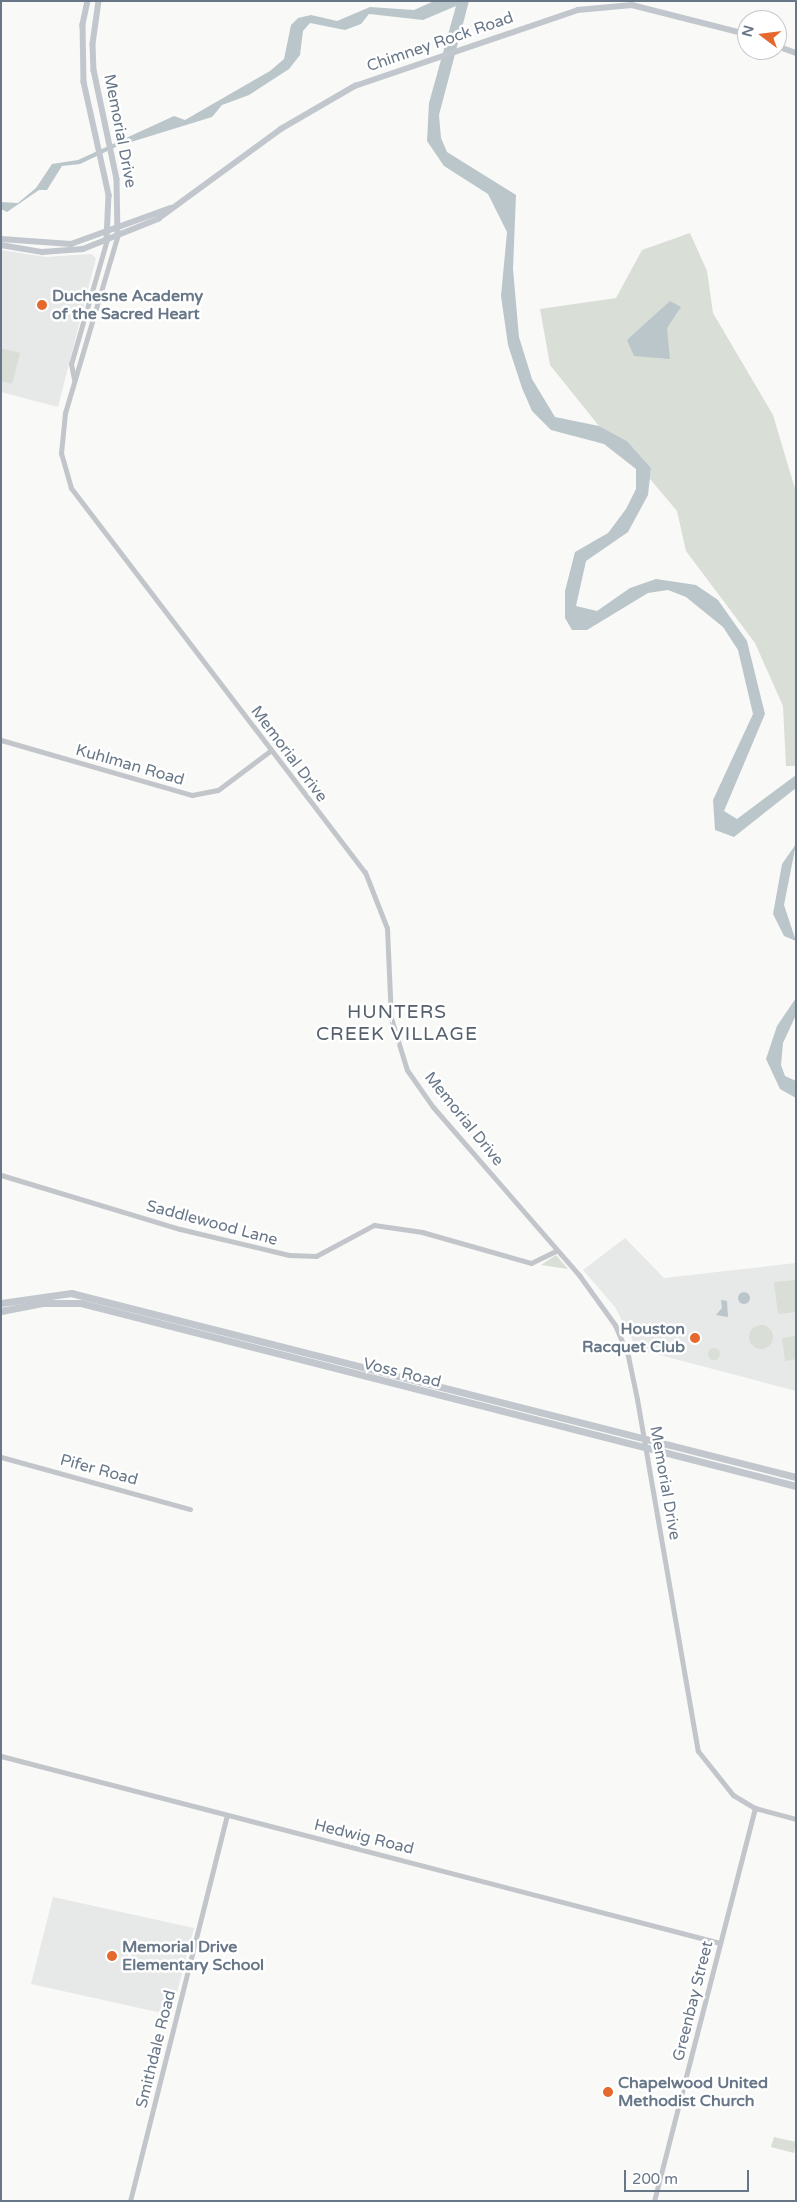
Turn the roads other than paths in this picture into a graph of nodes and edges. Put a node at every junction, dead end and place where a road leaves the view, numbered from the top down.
1 (88, 1) edge
2 (100, 1) edge
3 (737, 31) edge
4 (173, 208) junction
5 (118, 228) junction
6 (118, 234) junction
7 (108, 236) junction
8 (1, 239) edge
9 (1, 245) edge
10 (22, 246) junction
11 (74, 380) junction
12 (1, 740) edge
13 (270, 751) junction
14 (1, 1175) edge
15 (556, 1251) junction
16 (82, 1299) junction
17 (1, 1303) edge
18 (1, 1311) edge
19 (644, 1445) junction
20 (1, 1457) edge
21 (750, 1466) junction
22 (748, 1474) junction
23 (796, 1477) edge
24 (796, 1486) edge
25 (190, 1508) dead end
26 (1, 1756) edge
27 (755, 1808) junction
28 (227, 1816) junction
29 (796, 1819) edge
30 (720, 1943) junction
31 (130, 2201) edge
32 (654, 2201) edge

1 - 7 main road, Memorial Drive
2 - 5 main road, Memorial Drive
3 - 4 main road, Chimney Rock Road
4 - 5 main road, Chimney Rock Road
4 - 6 main road, Chimney Rock Road
5 - 6 main road, Memorial Drive
5 - 7 main road, Chimney Rock Road
6 - 7 main road, Chimney Rock Road
6 - 11 street, Memorial Drive
7 - 10 main road, Chimney Rock Road
7 - 11 street, Memorial Drive
8 - 10 main road, Chimney Rock Road
9 - 10 main road, Chimney Rock Road
11 - 13 street, Memorial Drive
12 - 13 street, Kuhlman Road
13 - 15 street, Memorial Drive
14 - 15 street, Saddlewood Lane
15 - 19 street, Memorial Drive
16 - 17 main road, Voss Road
16 - 18 main road, Voss Road
16 - 19 main road, Voss Road
19 - 21 main road, Voss Road
19 - 22 main road, Voss Road
19 - 27 street, Memorial Drive
20 - 25 street, Pifer Road
21 - 22 main road
21 - 23 main road, Voss Road
22 - 24 main road, Voss Road
26 - 28 street, Hedwig Road
27 - 29 street, Memorial Drive
27 - 30 street, Greenbay Street
28 - 30 street, Hedwig Road
28 - 31 street, Smithdale Road
30 - 32 street, Greenbay Street

